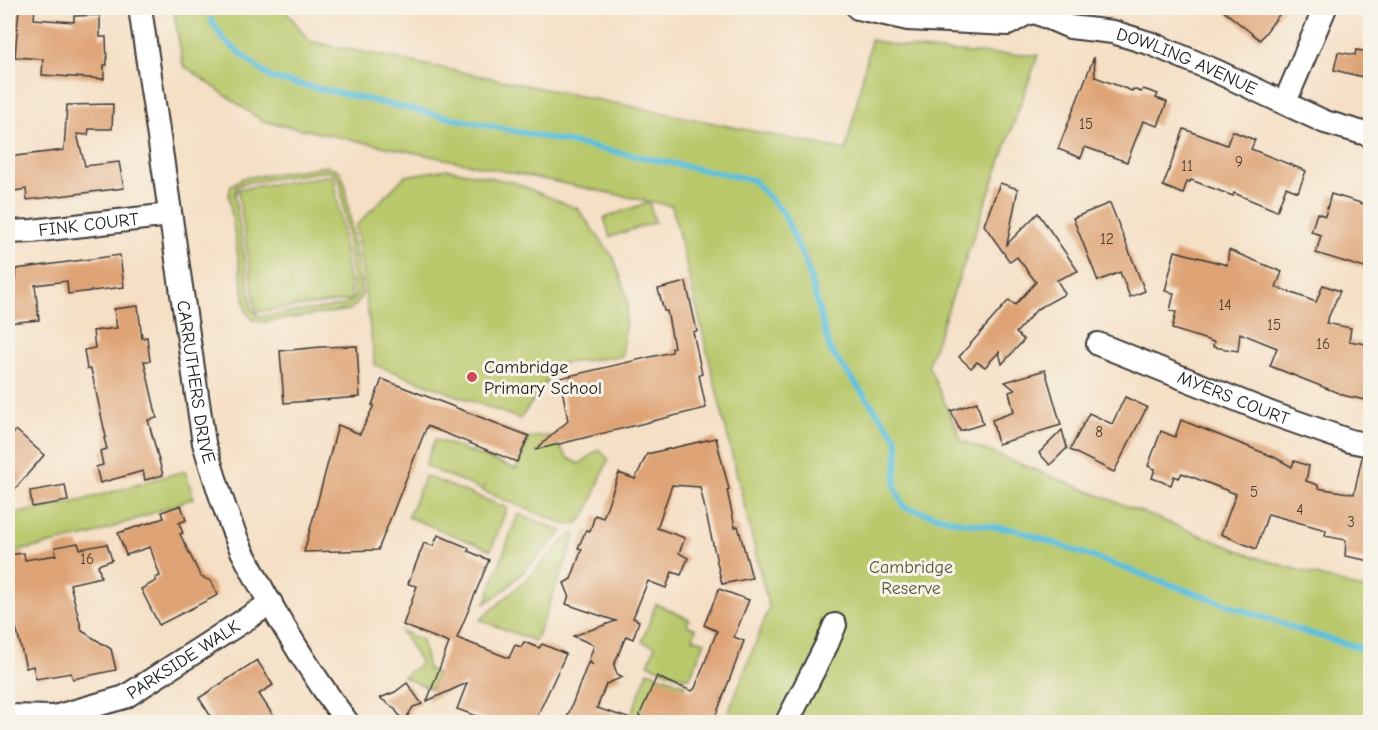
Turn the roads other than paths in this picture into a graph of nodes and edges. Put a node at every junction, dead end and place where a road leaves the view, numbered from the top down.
1 (140, 8) edge
2 (858, 8) edge
3 (1325, 8) edge
4 (1036, 10) edge
5 (1285, 102) junction
6 (1371, 135) edge
7 (170, 215) junction
8 (8, 232) edge
9 (1098, 344) dead end
10 (1371, 445) edge
11 (271, 603) junction
12 (835, 625) dead end
13 (11, 718) edge
14 (50, 720) edge
15 (347, 723) edge
16 (787, 723) edge

1 - 7 street, CARRUTHERS DRIVE
2 - 4 street, DOWLING AVENUE
3 - 5 street
4 - 5 street, DOWLING AVENUE
5 - 6 street, DOWLING AVENUE
7 - 8 street, FINK COURT
7 - 11 street, CARRUTHERS DRIVE
9 - 10 street, MYERS COURT
11 - 14 street, PARKSIDE WALK
11 - 15 street, CARRUTHERS DRIVE
12 - 16 street
13 - 14 street, PARKSIDE WALK

